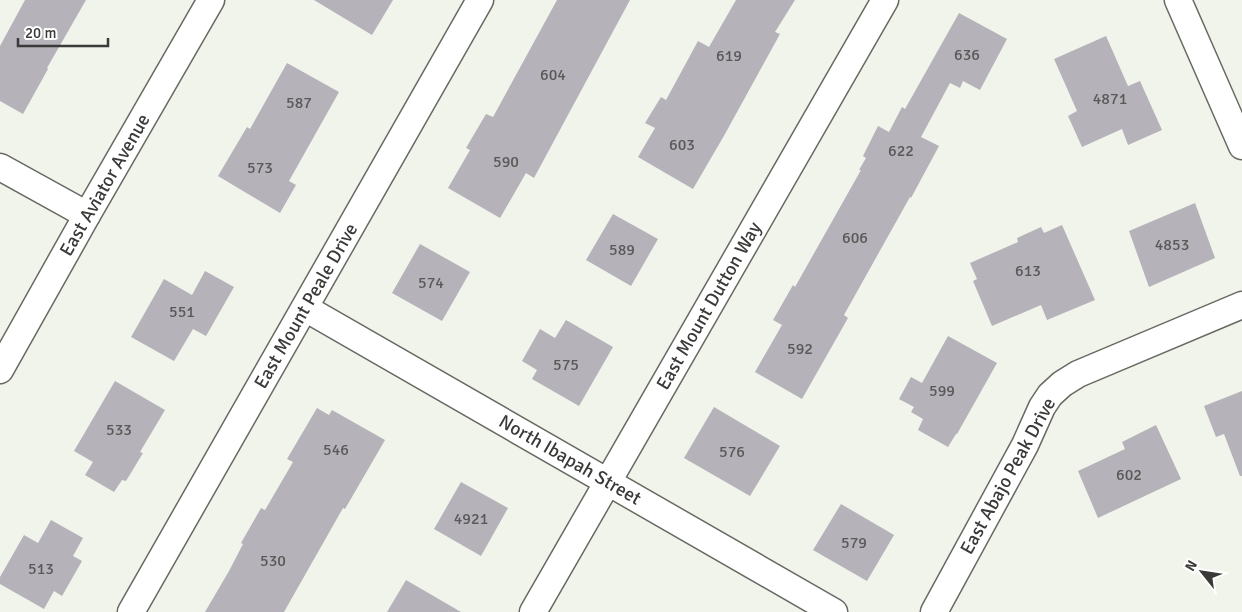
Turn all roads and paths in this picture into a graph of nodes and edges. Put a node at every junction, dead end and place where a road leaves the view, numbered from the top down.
1 (211, 0) edge
2 (480, 0) edge
3 (885, 0) edge
4 (1178, 0) edge
5 (1242, 146) edge
6 (0, 167) edge
7 (87, 215) junction
8 (1242, 304) edge
9 (305, 308) junction
10 (0, 370) edge
11 (608, 483) junction
12 (131, 612) edge
13 (534, 612) edge
14 (834, 612) edge
15 (934, 612) edge

1 - 7 street, East Aviator Avenue
2 - 9 street, East Mount Peale Drive
3 - 11 street, East Mount Dutton Way
4 - 5 street
6 - 7 street
7 - 10 street, East Aviator Avenue
8 - 15 street, East Abajo Peak Drive
9 - 11 street, North Ibapah Street
9 - 12 street, East Mount Peale Drive
11 - 13 street, East Mount Dutton Way
11 - 14 street, North Ibapah Street

